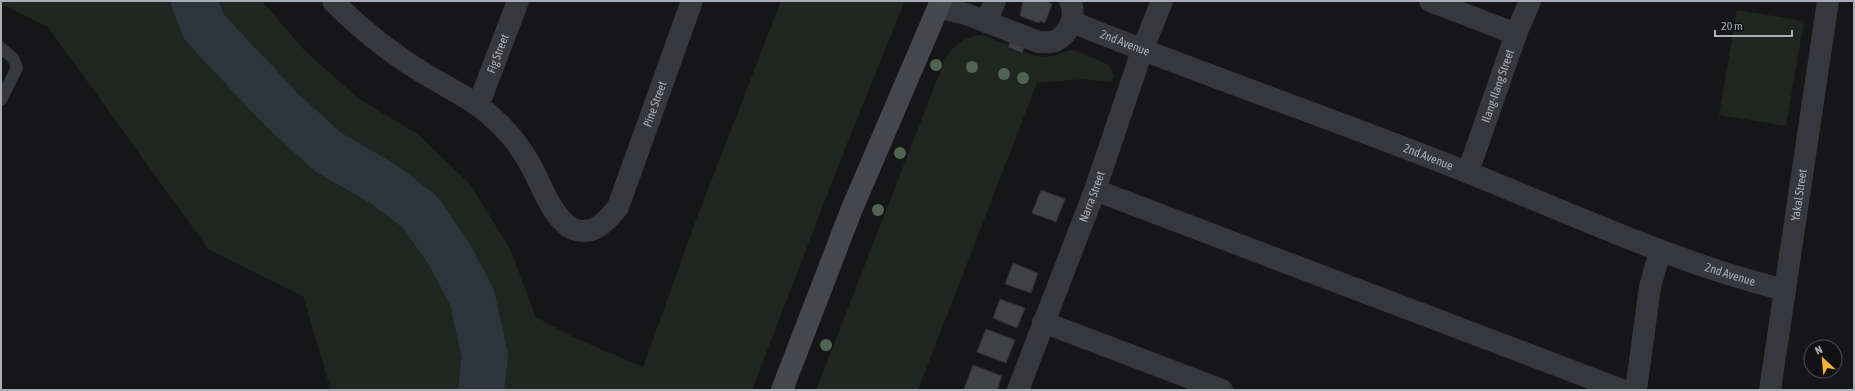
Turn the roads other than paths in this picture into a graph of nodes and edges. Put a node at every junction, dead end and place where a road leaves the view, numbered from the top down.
1 (332, 1) edge
2 (518, 1) edge
3 (692, 1) edge
4 (995, 1) edge
5 (1070, 1) edge
6 (1162, 1) edge
7 (1430, 1) edge
8 (1530, 1) edge
9 (1828, 1) edge
10 (940, 4) edge
11 (986, 22) junction
12 (1072, 22) junction
13 (1516, 34) junction
14 (1, 48) edge
15 (1142, 51) junction
16 (1, 100) edge
17 (478, 106) junction
18 (1468, 172) junction
19 (1095, 190) junction
20 (1660, 251) junction
21 (1784, 290) junction
22 (1043, 322) junction
23 (782, 390) edge
24 (1018, 390) edge
25 (1222, 390) edge
26 (1622, 390) edge
27 (1636, 390) edge
28 (1770, 390) edge

1 - 17 street
2 - 17 street, Fig Street
3 - 17 street, Pine Street
4 - 11 street
5 - 12 street
6 - 15 street, Narra Street
7 - 13 street
8 - 13 street, Ilang-Ilang Street
9 - 21 street, Yakal Street
10 - 11 street
10 - 23 street
11 - 12 street
12 - 15 street, 2nd Avenue
13 - 18 street, Ilang-Ilang Street
14 - 16 lane
15 - 18 street, 2nd Avenue
15 - 19 street, Narra Street
18 - 20 street, 2nd Avenue
19 - 22 street, Narra Street
19 - 26 street
20 - 21 street, 2nd Avenue
20 - 27 street
21 - 28 street, Yakal Street
22 - 24 street, Narra Street
22 - 25 street

